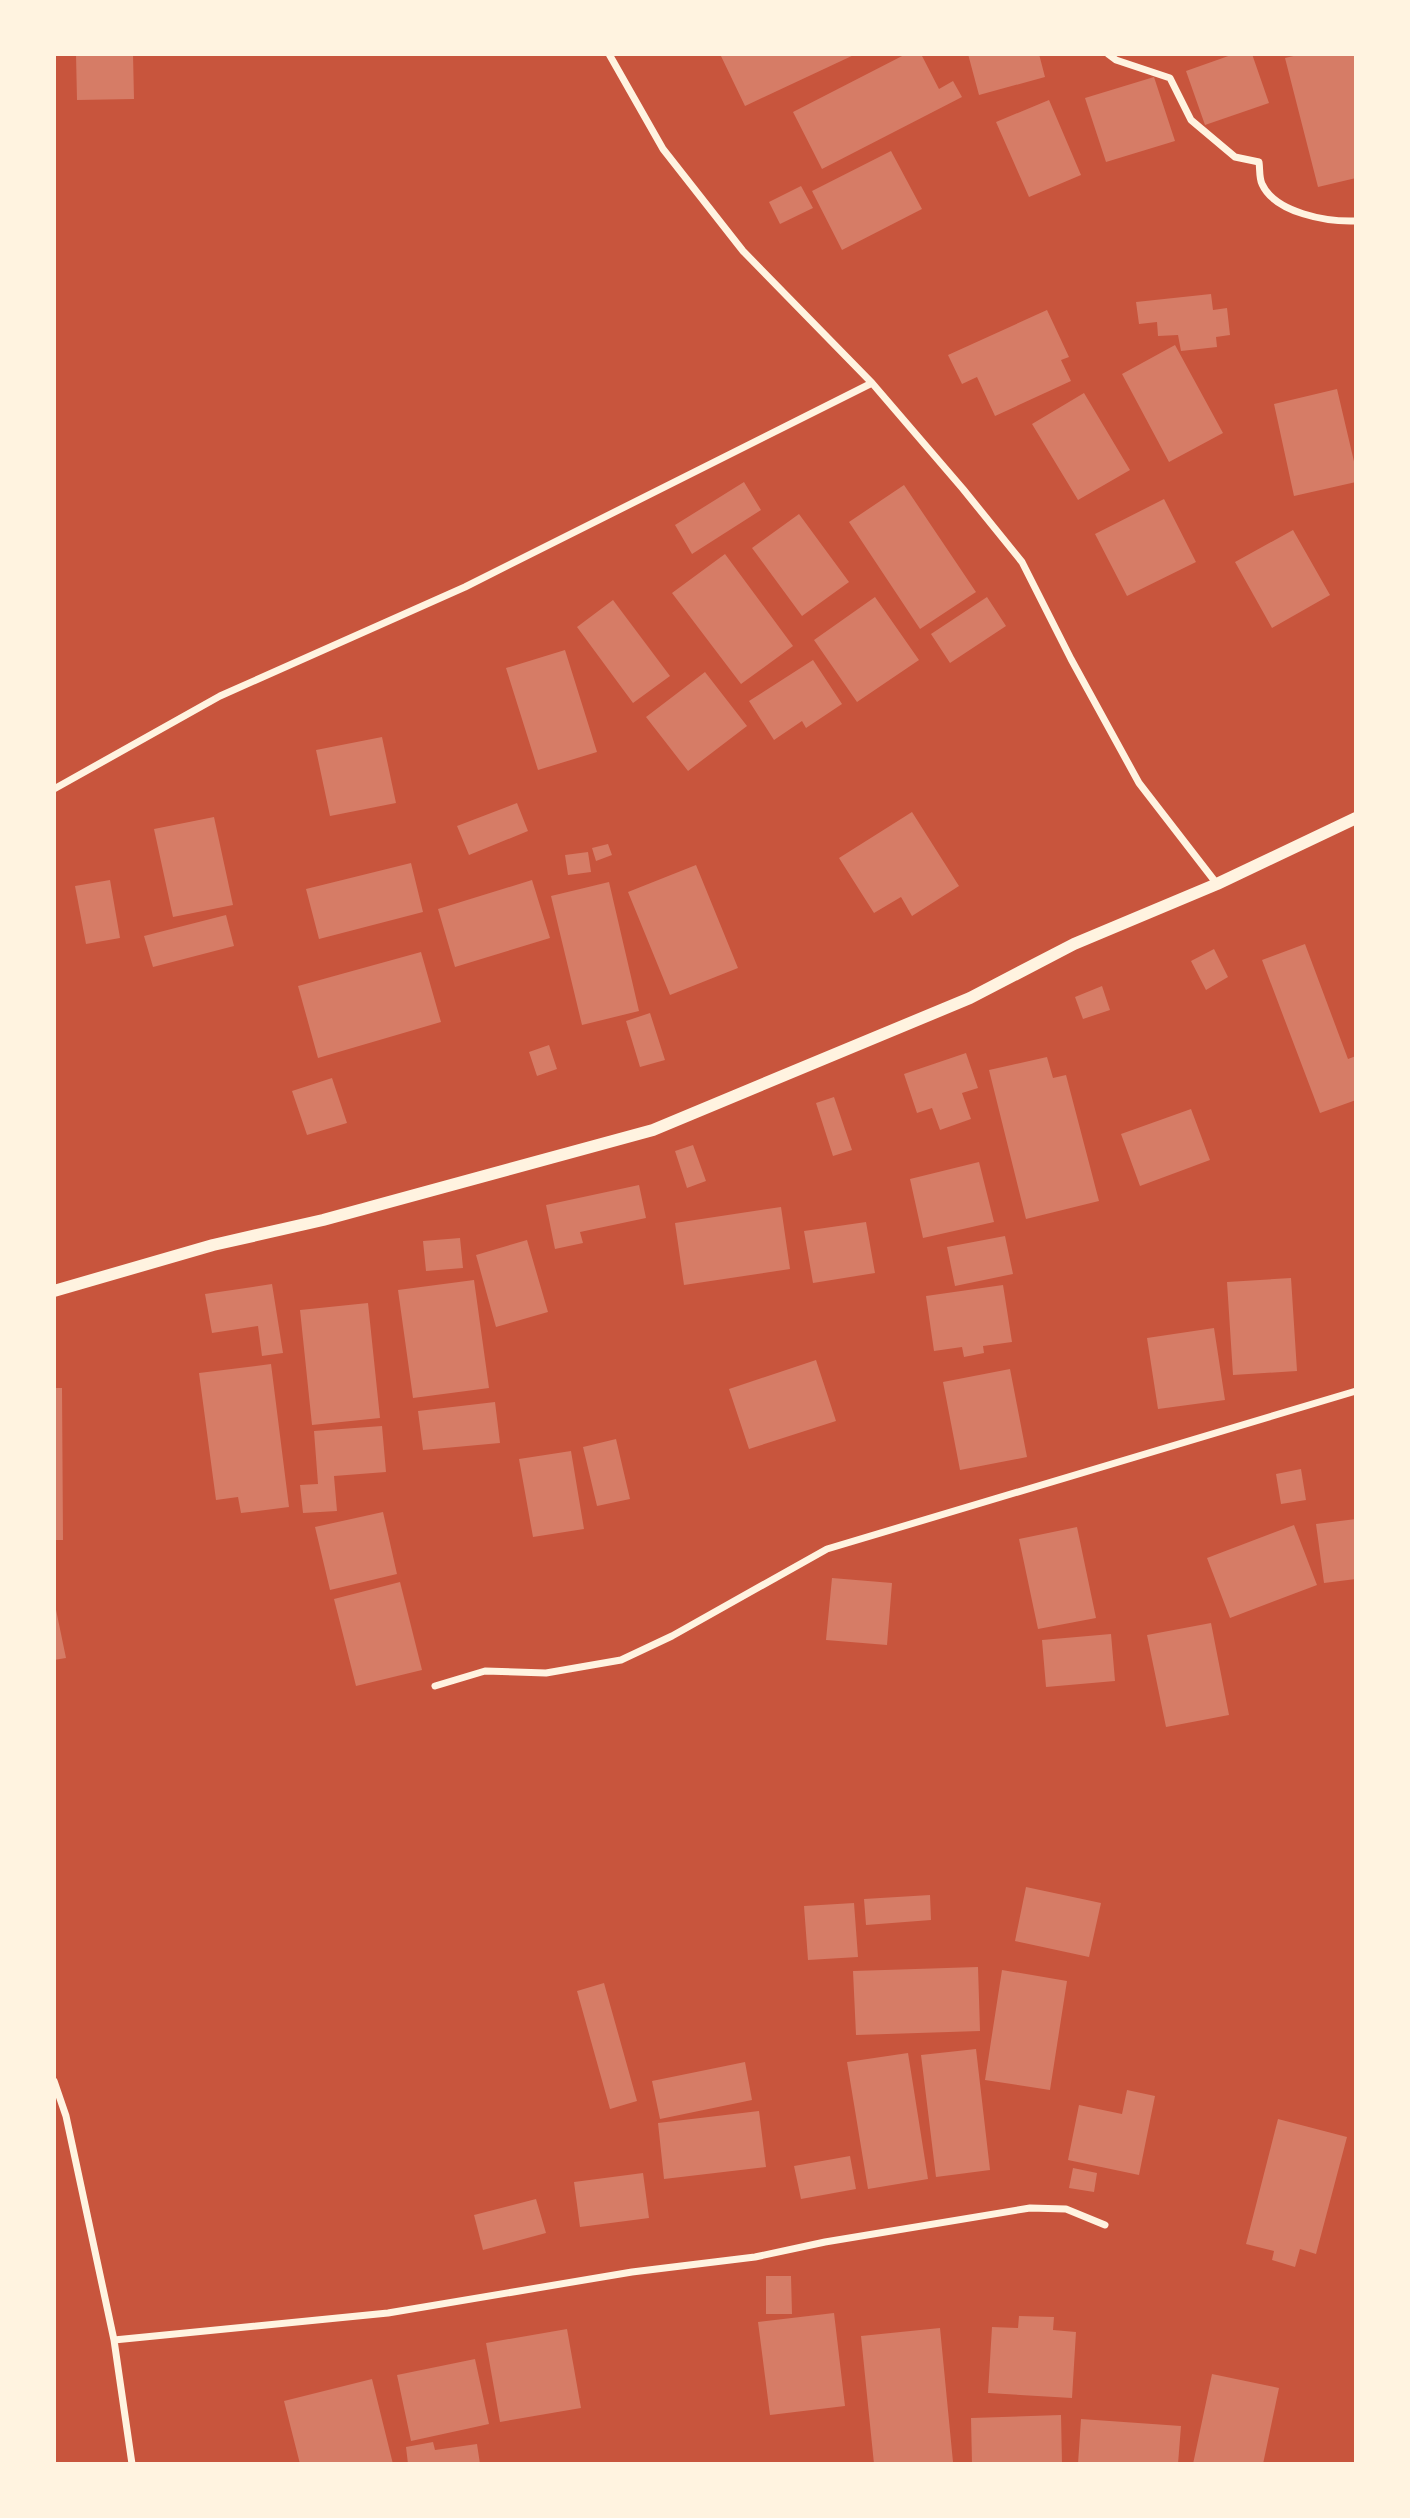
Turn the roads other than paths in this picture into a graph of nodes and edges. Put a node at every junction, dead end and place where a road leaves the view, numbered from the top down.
1 (609, 54) edge
2 (1108, 54) edge
3 (1356, 220) edge
4 (872, 383) junction
5 (54, 789) edge
6 (1356, 818) edge
7 (1217, 884) junction
8 (54, 1291) edge
9 (1356, 1391) edge
10 (435, 1686) dead end
11 (54, 2081) edge
12 (1105, 2225) dead end
13 (114, 2340) junction
14 (132, 2464) edge

1 - 4 street
2 - 3 street
4 - 5 street
4 - 7 street
6 - 7 street
7 - 8 street
9 - 10 street
11 - 13 street
12 - 13 street
13 - 14 street

